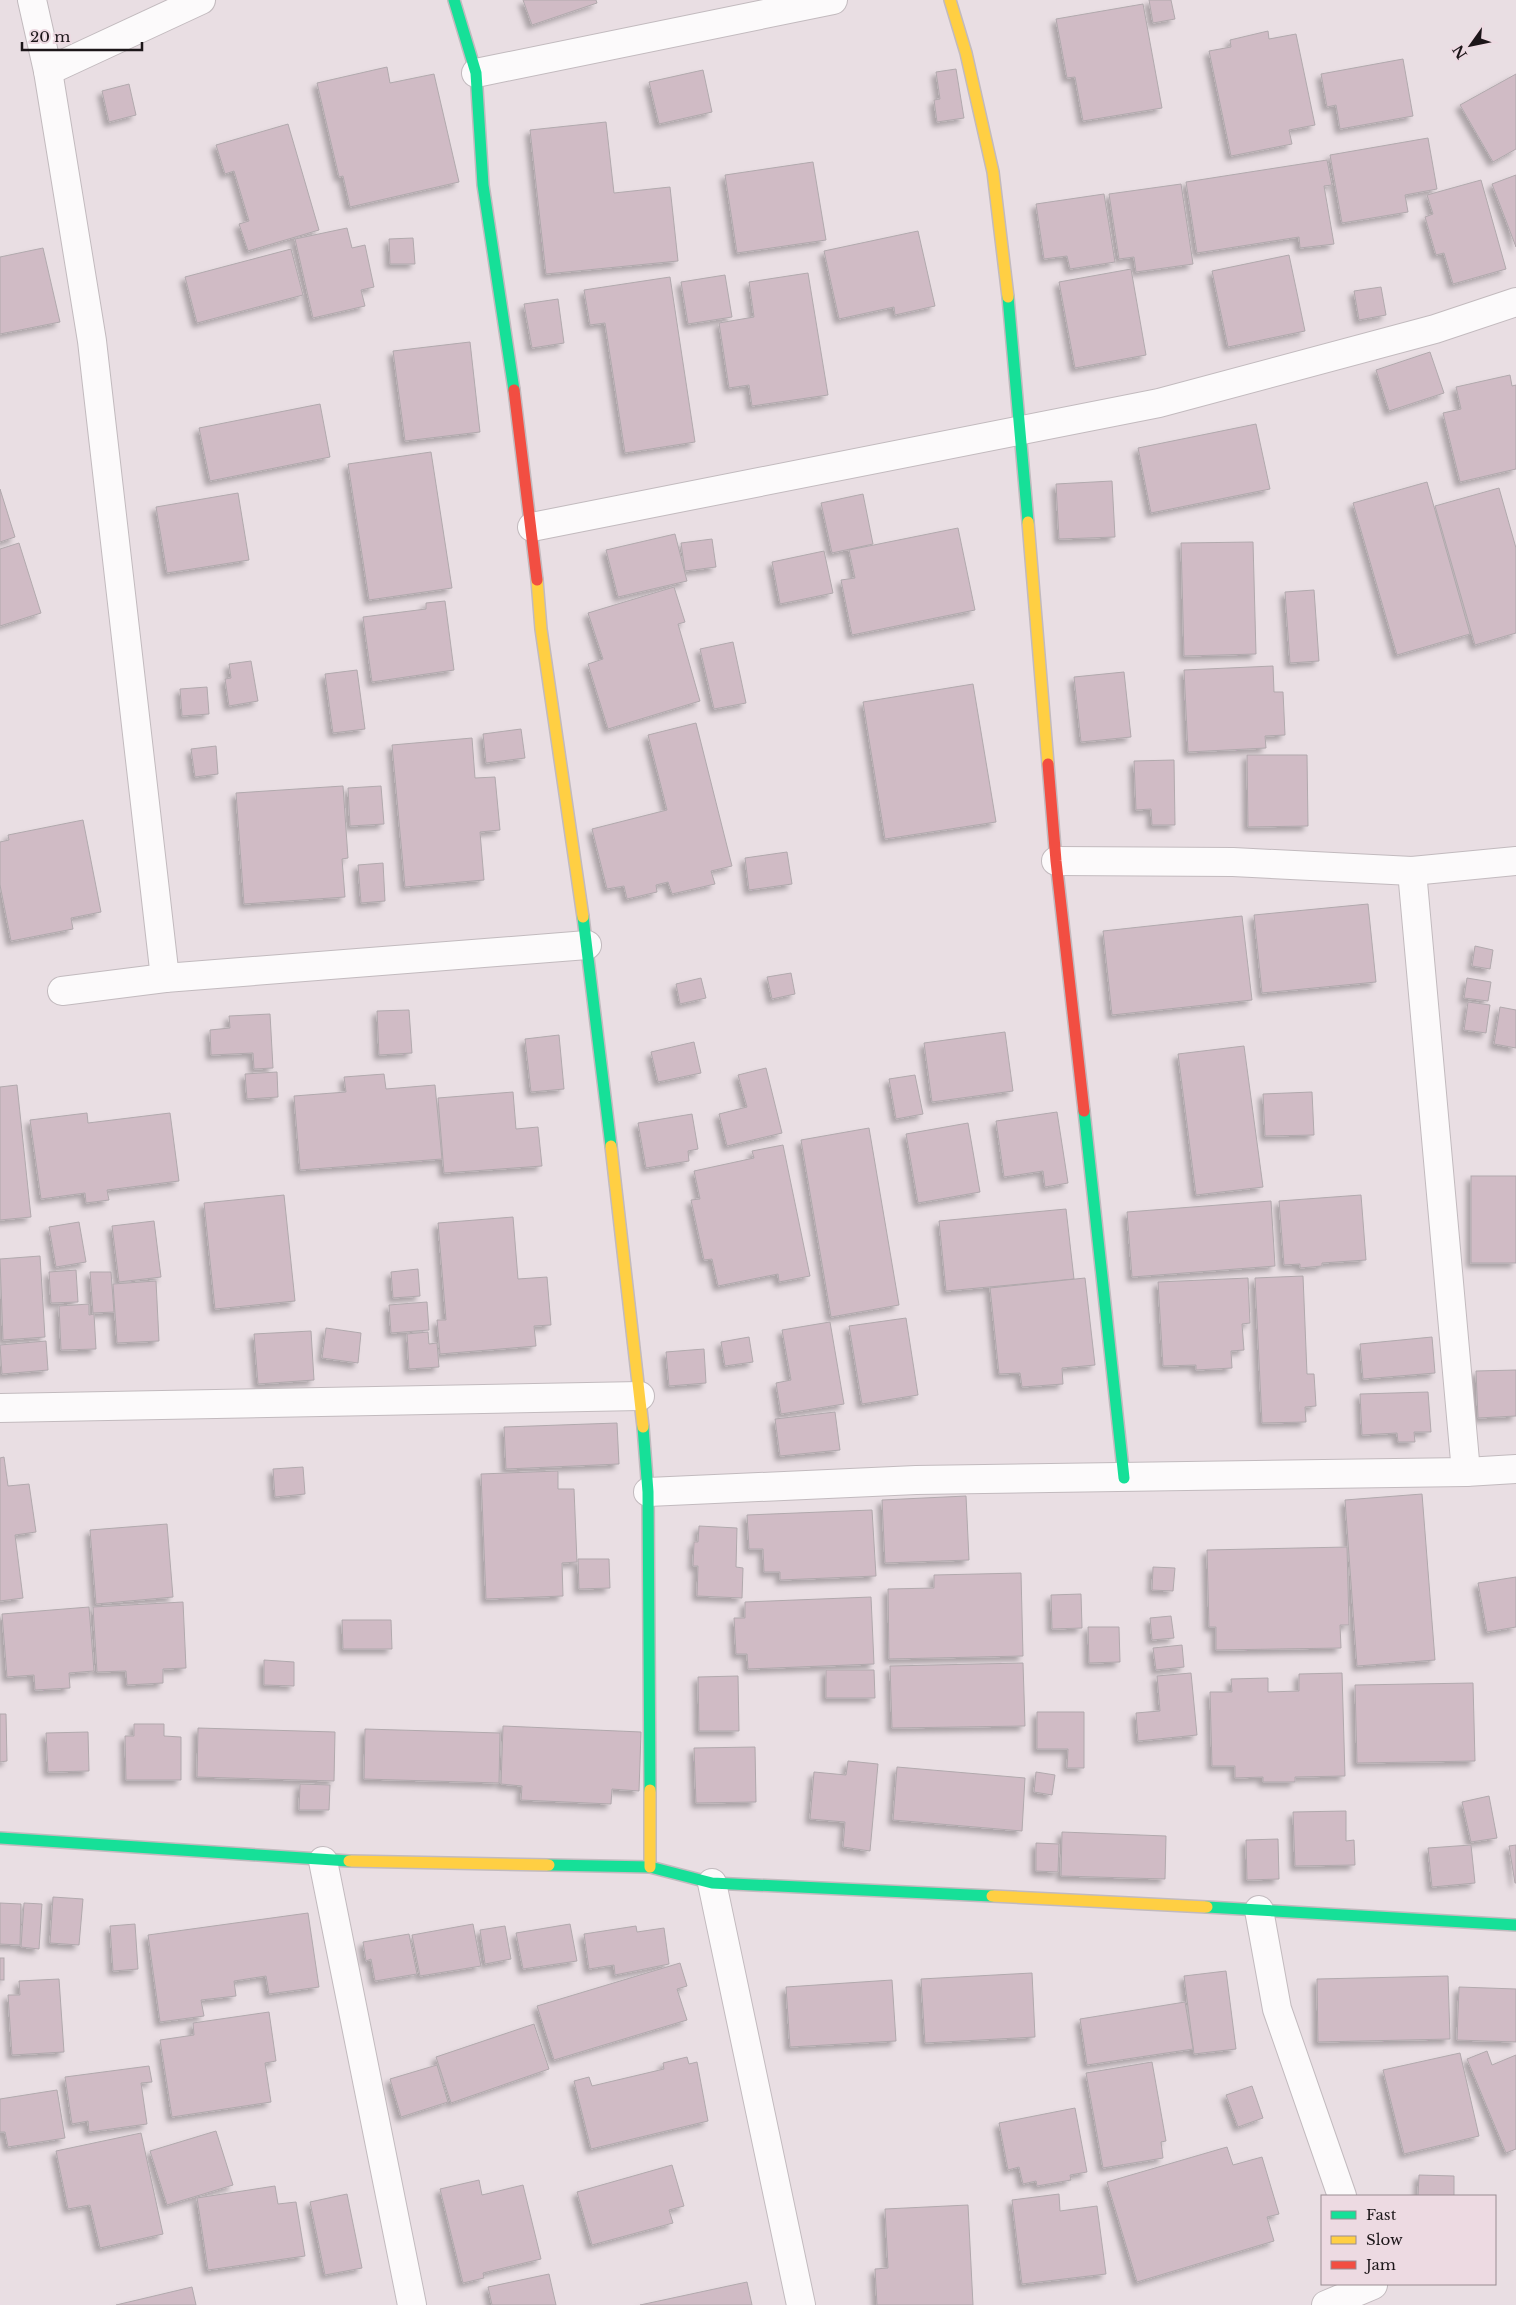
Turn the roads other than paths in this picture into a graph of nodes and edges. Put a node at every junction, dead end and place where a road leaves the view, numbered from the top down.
1 (32, 0) edge
2 (201, 0) edge
3 (454, 0) edge
4 (834, 0) edge
5 (950, 0) edge
6 (48, 71) junction
7 (476, 73) junction
8 (1516, 302) edge
9 (1019, 431) junction
10 (532, 527) junction
11 (1056, 861) junction
12 (1516, 861) edge
13 (1412, 872) junction
14 (587, 945) junction
15 (165, 978) junction
16 (62, 991) dead end
17 (640, 1396) junction
18 (0, 1408) edge
19 (1516, 1468) edge
20 (1466, 1472) junction
21 (1124, 1478) junction
22 (648, 1492) junction
23 (0, 1838) edge
24 (323, 1861) junction
25 (650, 1867) junction
26 (712, 1882) junction
27 (1259, 1910) junction
28 (1516, 1925) edge
29 (1342, 2195) edge
30 (1375, 2291) edge
31 (412, 2305) edge
32 (801, 2305) edge
33 (1326, 2305) edge

1 - 6 street
2 - 6 street
3 - 7 street
4 - 7 street
5 - 9 street
6 - 15 street
7 - 10 street
8 - 9 street
9 - 10 street
9 - 11 street
10 - 14 street
11 - 13 street
11 - 21 street
12 - 13 street
13 - 20 street
14 - 15 street
14 - 17 street
15 - 16 street
17 - 18 street
17 - 22 street
19 - 20 street
20 - 21 street
21 - 22 street
22 - 25 street
23 - 24 street
24 - 25 street
24 - 31 street
25 - 26 street
26 - 27 street
26 - 32 street
27 - 28 street
27 - 29 street
30 - 33 street

